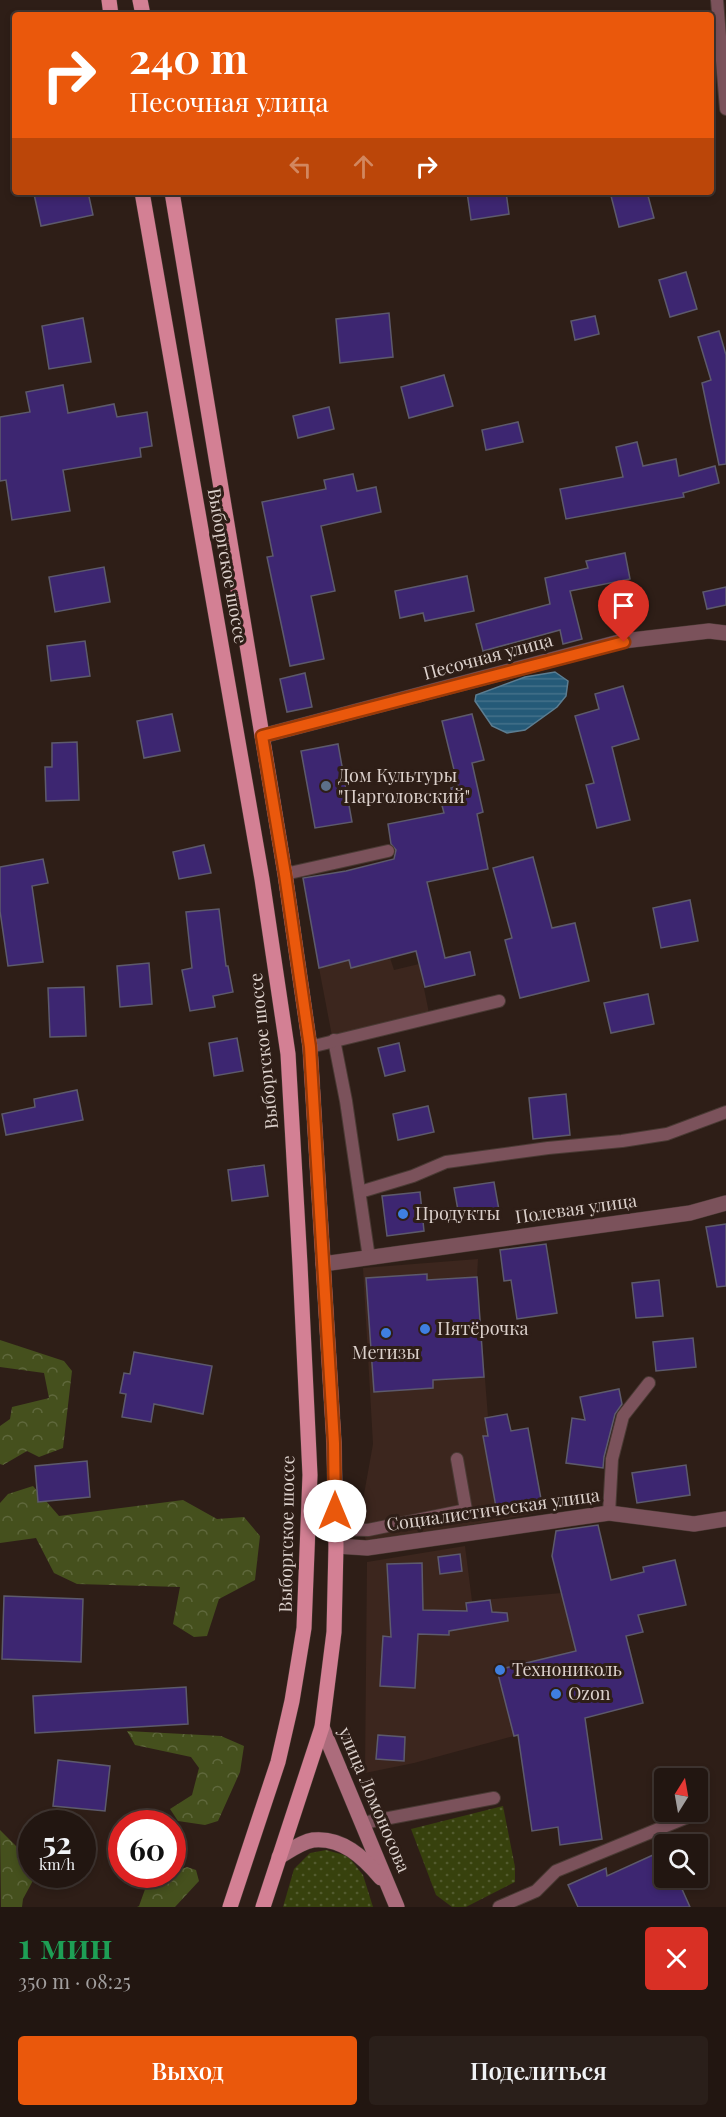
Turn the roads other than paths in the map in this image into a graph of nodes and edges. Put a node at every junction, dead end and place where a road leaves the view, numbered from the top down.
1 (717, 0) edge
2 (726, 109) edge
3 (143, 195) edge
4 (172, 195) edge
5 (726, 633) edge
6 (262, 736) junction
7 (388, 851) dead end
8 (285, 874) junction
9 (499, 1001) dead end
10 (334, 1040) junction
11 (310, 1047) junction
12 (726, 1113) edge
13 (360, 1192) junction
14 (726, 1203) edge
15 (369, 1258) junction
16 (323, 1264) junction
17 (649, 1383) dead end
18 (457, 1459) dead end
19 (609, 1513) junction
20 (726, 1519) edge
21 (336, 1529) junction
22 (336, 1546) junction
23 (322, 1727) junction
24 (494, 1798) dead end
25 (676, 1822) edge
26 (363, 1823) junction
27 (279, 1857) junction
28 (391, 1889) junction
29 (230, 1907) edge
30 (263, 1907) edge
31 (398, 1907) edge
32 (499, 1907) edge

1 - 2 lane
3 - 29 main road, Выборгское шоссе
4 - 6 main road, Выборгское шоссе
5 - 6 street, Песочная улица
6 - 8 main road, Выборгское шоссе
7 - 8 lane
8 - 11 main road, Выборгское шоссе
9 - 10 lane
10 - 11 lane
10 - 13 lane
11 - 16 main road, Выборгское шоссе
12 - 13 lane
13 - 15 lane
14 - 15 street, Полевая улица
15 - 16 street, Полевая улица
16 - 21 main road, Выборгское шоссе
17 - 19 lane
18 - 21 lane
19 - 20 street, Социалистическая улица
19 - 22 street, Социалистическая улица
21 - 22 main road, Выборгское шоссе
22 - 23 main road, Выборгское шоссе
23 - 26 street, улица Ломоносова
23 - 27 main road, Выборгское шоссе
24 - 26 lane
25 - 32 lane
26 - 28 street, улица Ломоносова
27 - 28 street, улица Ломоносова
27 - 30 main road, Выборгское шоссе
28 - 31 street, улица Ломоносова

